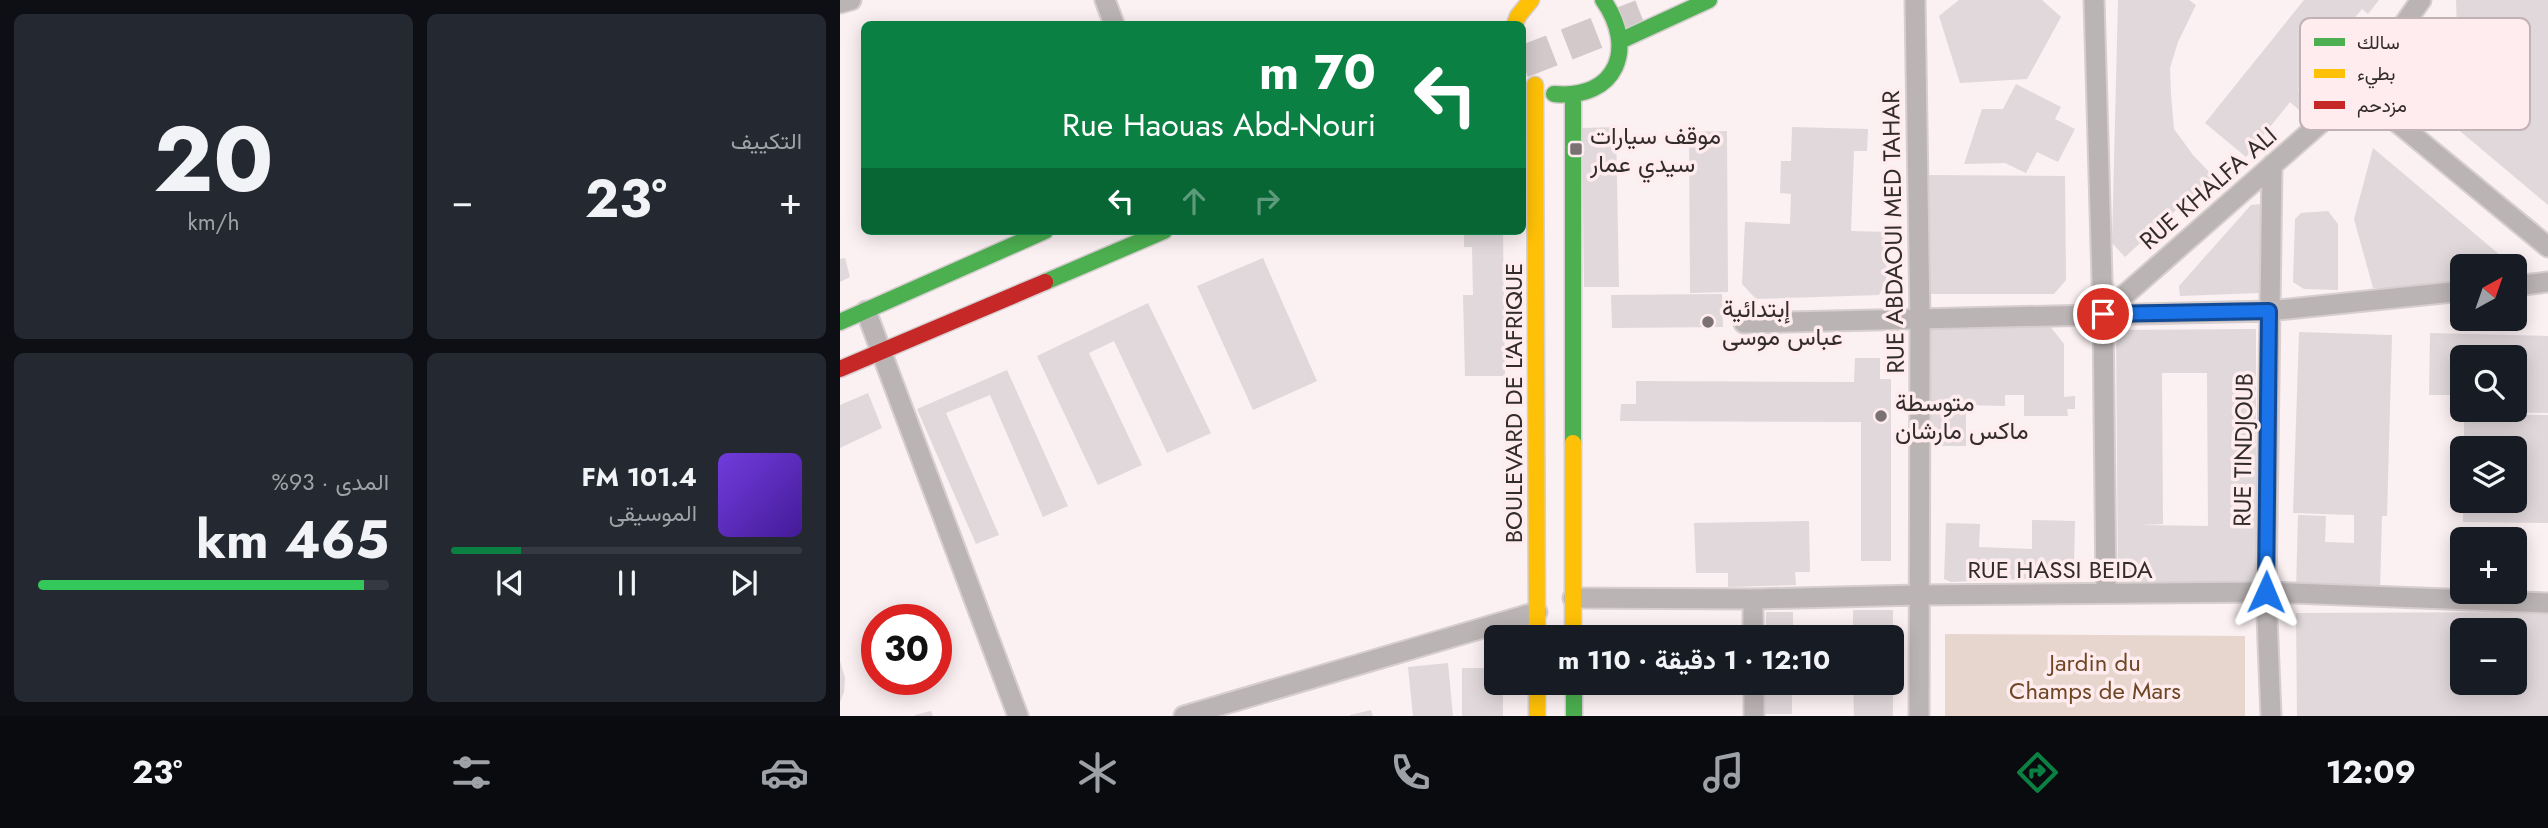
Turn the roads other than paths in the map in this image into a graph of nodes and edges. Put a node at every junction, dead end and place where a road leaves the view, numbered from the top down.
1 (851, 0) edge
2 (1105, 0) edge
3 (1531, 0) edge
4 (1603, 0) edge
5 (1709, 0) edge
6 (1915, 0) edge
7 (2094, 0) edge
8 (2421, 0) edge
9 (840, 4) edge
10 (2408, 18) edge
11 (1113, 21) edge
12 (1516, 21) edge
13 (1622, 40) junction
14 (1527, 79) edge
15 (1573, 95) junction
16 (2312, 130) edge
17 (2406, 130) edge
18 (2272, 164) junction
19 (1036, 235) edge
20 (1155, 235) edge
21 (2548, 247) edge
22 (2548, 282) edge
23 (2527, 285) edge
24 (2450, 292) edge
25 (866, 311) junction
26 (2269, 311) junction
27 (2103, 314) junction
28 (1920, 320) junction
29 (840, 322) edge
30 (1744, 323) dead end
31 (881, 351) junction
32 (840, 369) edge
33 (2266, 592) junction
34 (2106, 593) junction
35 (1918, 595) junction
36 (1573, 598) junction
37 (1753, 599) junction
38 (2548, 603) edge
39 (1537, 612) junction
40 (1537, 625) edge
41 (1573, 625) edge
42 (1753, 625) edge
43 (1537, 695) edge
44 (1574, 695) edge
45 (1754, 695) edge
46 (1018, 716) edge
47 (1184, 716) edge
48 (1537, 716) edge
49 (1574, 716) edge
50 (1754, 716) edge
51 (1919, 716) edge
52 (2271, 716) edge

1 - 9 street
2 - 11 street
3 - 12 main road
4 - 13 main road
5 - 13 main road
6 - 28 street, RUE ABDAOUI MED TAHAR
7 - 27 street
8 - 10 street, RUE KHALFA ALI
13 - 15 main road
14 - 15 main road
14 - 39 main road, BOULEVARD DE L'AFRIQUE
15 - 36 main road
16 - 18 street, RUE KHALFA ALI
17 - 21 street
18 - 26 street, RUE TINDJOUB
18 - 27 street, RUE KHALFA ALI
19 - 25 main road
20 - 31 main road
22 - 23 street
24 - 26 street
25 - 29 main road
25 - 31 street
26 - 27 street
26 - 33 street, RUE TINDJOUB
27 - 28 street
27 - 34 street
28 - 30 street
28 - 35 street, RUE ABDAOUI MED TAHAR
31 - 32 main road
31 - 46 street
33 - 34 street, RUE HASSI BEIDA
33 - 38 street, RUE HASSI BEIDA
33 - 52 street, RUE TINDJOUB
34 - 35 street, RUE HASSI BEIDA
35 - 37 street, RUE HASSI BEIDA
35 - 51 street, RUE ABDAOUI MED TAHAR
36 - 37 street, RUE HASSI BEIDA
36 - 41 main road
37 - 42 street
39 - 40 main road, BOULEVARD DE L'AFRIQUE
39 - 47 street
43 - 48 main road
44 - 49 main road
45 - 50 street

